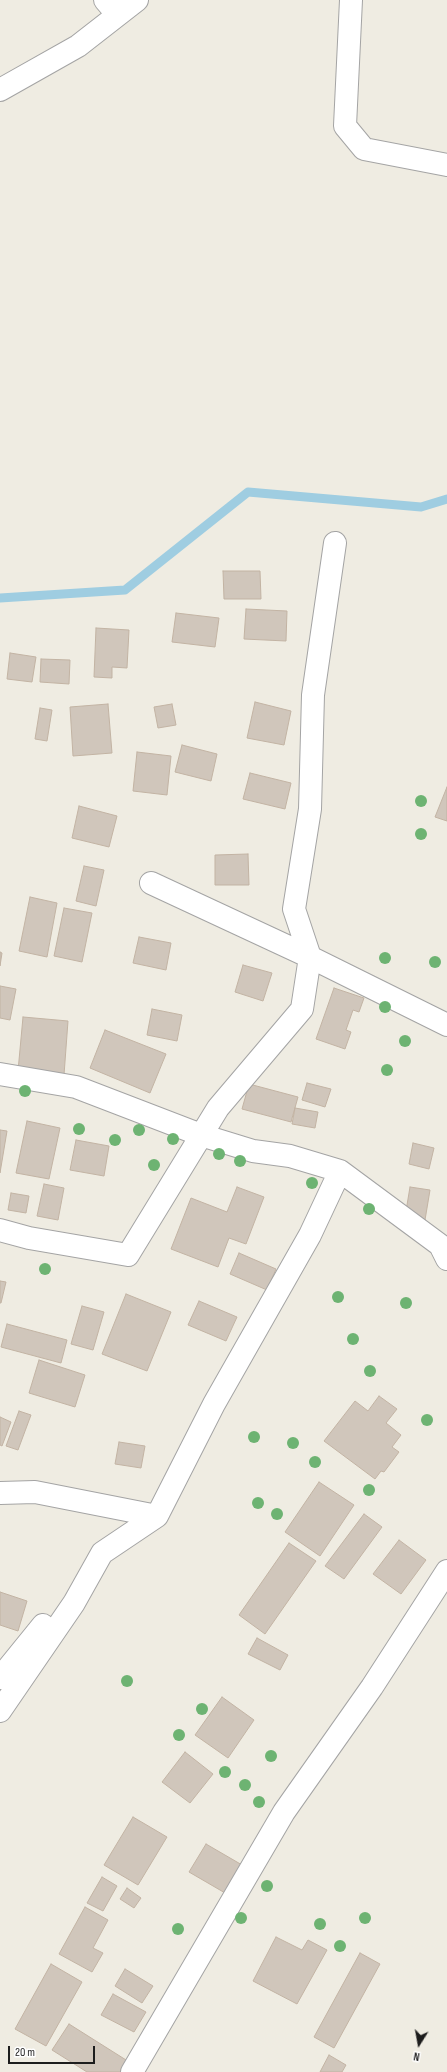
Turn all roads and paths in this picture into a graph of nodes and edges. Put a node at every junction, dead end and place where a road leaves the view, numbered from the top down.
1 (137, 0) edge
2 (351, 0) edge
3 (111, 7) edge
4 (0, 90) edge
5 (447, 166) edge
6 (335, 543) dead end
7 (151, 883) dead end
8 (310, 957) junction
9 (447, 1025) edge
10 (0, 1074) edge
11 (201, 1135) junction
12 (340, 1171) junction
13 (0, 1230) edge
14 (444, 1247) edge
15 (0, 1493) edge
16 (157, 1516) junction
17 (102, 1553) junction
18 (447, 1571) edge
19 (0, 1678) edge
20 (0, 1711) edge
21 (132, 2072) edge

1 - 3 street
2 - 5 street
3 - 4 street
6 - 8 street
7 - 8 street
8 - 9 street
8 - 11 street
10 - 11 street
11 - 12 street
11 - 13 street
12 - 14 street
12 - 16 street
15 - 16 street
16 - 17 street
17 - 19 street
17 - 20 street
18 - 21 street

